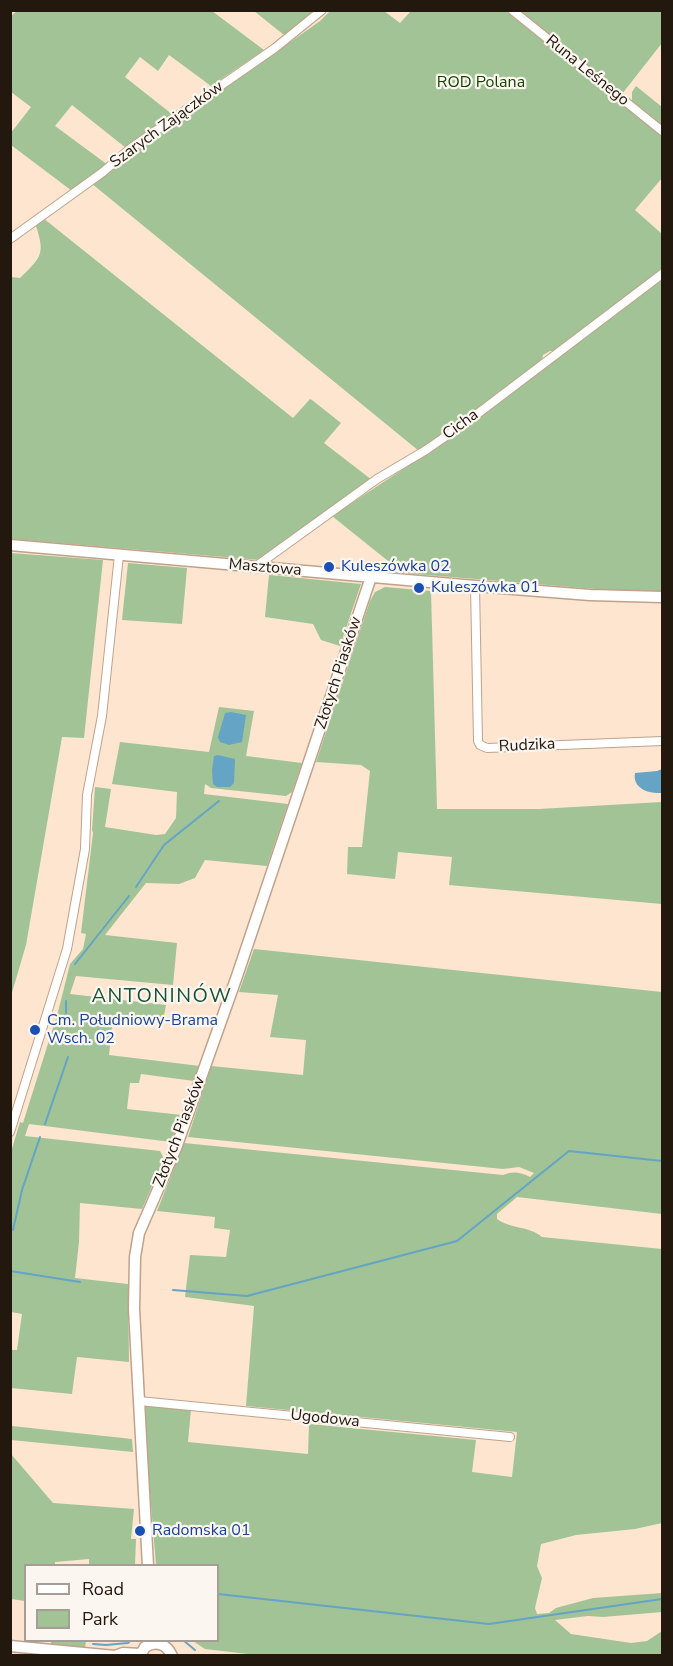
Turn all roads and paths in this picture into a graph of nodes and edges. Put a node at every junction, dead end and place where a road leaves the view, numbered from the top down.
1 (322, 10) edge
2 (512, 10) edge
3 (663, 131) edge
4 (10, 239) edge
5 (663, 274) edge
6 (10, 545) edge
7 (119, 555) junction
8 (254, 568) junction
9 (371, 577) junction
10 (475, 586) junction
11 (663, 597) edge
12 (663, 741) edge
13 (10, 1132) edge
14 (139, 1401) junction
15 (510, 1437) dead end
16 (148, 1564) edge
17 (153, 1642) edge
18 (10, 1646) edge
19 (140, 1655) edge
20 (115, 1656) edge
21 (172, 1656) edge

1 - 4 street, Szarych Zajączków
2 - 3 street, Runa Leśnego
5 - 8 street, Cicha
6 - 7 street, Masztowa
7 - 8 street, Masztowa
7 - 13 street
8 - 9 street, Masztowa
9 - 10 street, Masztowa
9 - 14 street, Złotych Piasków
10 - 11 street, Masztowa
10 - 12 street, Rudzika
14 - 15 street, Ugodowa
14 - 16 street, Złotych Piasków
17 - 19 street
17 - 21 street
18 - 20 street
19 - 20 street

